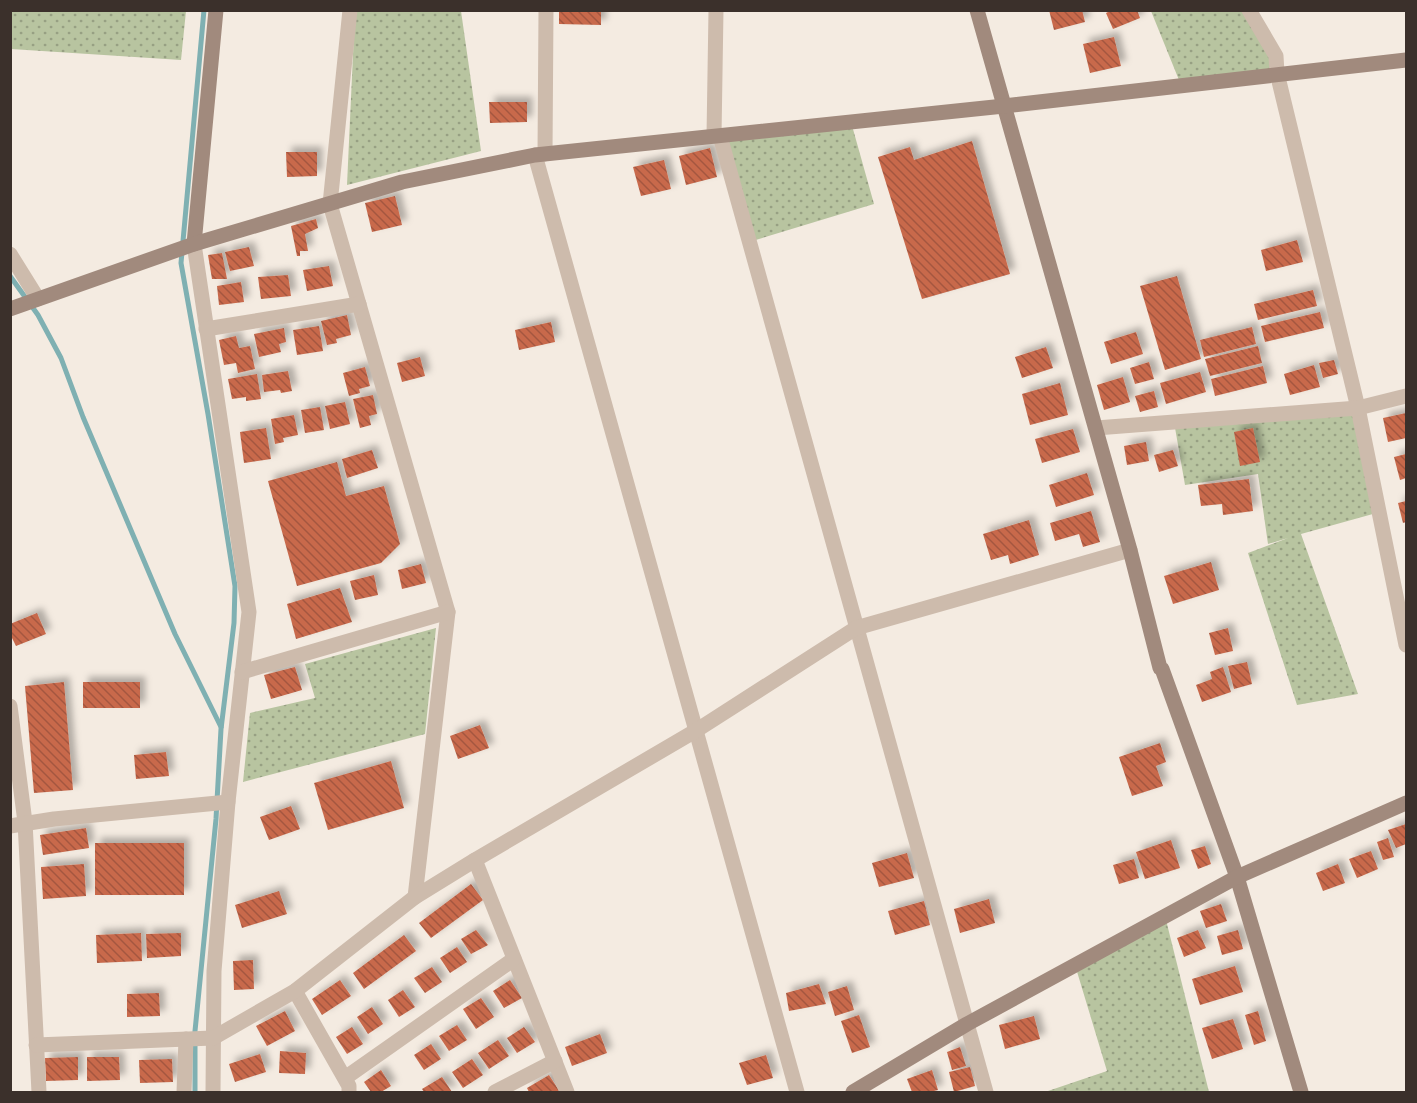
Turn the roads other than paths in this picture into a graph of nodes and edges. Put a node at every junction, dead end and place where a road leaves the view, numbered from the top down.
1 (216, 10) edge
2 (350, 10) edge
3 (546, 10) edge
4 (716, 10) edge
5 (977, 10) edge
6 (1249, 10) edge
7 (1407, 60) edge
8 (1277, 73) junction
9 (1004, 106) junction
10 (717, 136) junction
11 (540, 155) junction
12 (330, 204) junction
13 (194, 244) junction
14 (10, 254) edge
15 (38, 299) junction
16 (359, 304) junction
17 (15, 307) edge
18 (206, 329) junction
19 (1407, 396) edge
20 (1359, 408) junction
21 (1096, 428) junction
22 (1130, 550) junction
23 (447, 612) junction
24 (856, 628) junction
25 (1407, 645) edge
26 (242, 672) junction
27 (10, 706) edge
28 (697, 730) junction
29 (228, 802) junction
30 (1407, 803) edge
31 (18, 824) edge
32 (475, 860) junction
33 (1237, 877) junction
34 (415, 897) junction
35 (514, 959) junction
36 (295, 992) junction
37 (967, 1024) junction
38 (213, 1038) junction
39 (186, 1039) junction
40 (36, 1045) junction
41 (555, 1061) junction
42 (347, 1085) edge
43 (39, 1092) edge
44 (184, 1092) edge
45 (213, 1092) edge
46 (495, 1092) edge
47 (567, 1092) edge
48 (797, 1092) edge
49 (853, 1092) edge
50 (986, 1092) edge
51 (1301, 1092) edge

1 - 13 street
2 - 12 street
3 - 11 street
4 - 10 street
5 - 9 street
6 - 8 street
7 - 8 street
8 - 9 street
8 - 20 street
9 - 10 street
9 - 21 street
10 - 11 street
10 - 24 street
11 - 12 street
11 - 28 street
12 - 13 street
12 - 16 street
13 - 15 street
13 - 18 street
14 - 15 street
15 - 17 street
16 - 18 street
16 - 23 street
18 - 26 street
19 - 20 street
20 - 21 street
20 - 25 street
21 - 22 street
22 - 24 street
22 - 33 street
23 - 26 street
23 - 34 street
24 - 28 street
24 - 37 street
26 - 29 street
27 - 31 street
28 - 32 street
28 - 48 street
29 - 31 street
29 - 38 street
30 - 33 street
31 - 40 street
32 - 34 street
32 - 35 street
33 - 37 street
33 - 51 street
34 - 36 street
35 - 41 street
35 - 42 street
36 - 38 street
36 - 42 street
37 - 49 street
37 - 50 street
38 - 39 street
38 - 45 street
39 - 40 street
39 - 44 street
40 - 43 street
41 - 46 street
41 - 47 street

